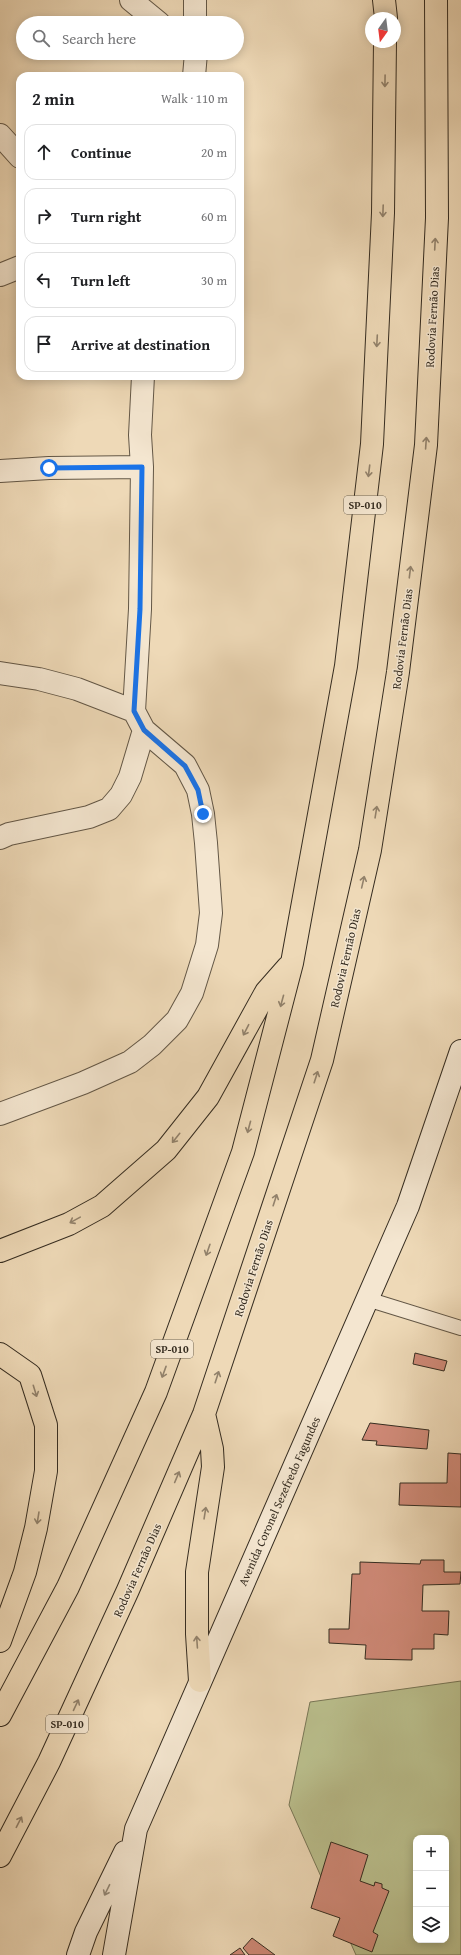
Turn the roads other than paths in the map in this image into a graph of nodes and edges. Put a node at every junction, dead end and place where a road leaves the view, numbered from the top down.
1 (131, 0) edge
2 (195, 0) edge
3 (384, 0) edge
4 (436, 0) edge
5 (385, 12) edge
6 (150, 16) edge
7 (195, 16) edge
8 (385, 48) edge
9 (195, 60) edge
10 (194, 72) edge
11 (0, 135) edge
12 (16, 153) edge
13 (16, 269) edge
14 (0, 275) edge
15 (143, 380) edge
16 (142, 467) junction
17 (0, 471) edge
18 (0, 673) edge
19 (134, 711) junction
20 (144, 730) junction
21 (0, 838) edge
22 (292, 963) junction
23 (461, 1051) edge
24 (0, 1114) edge
25 (0, 1251) edge
26 (367, 1299) junction
27 (461, 1328) edge
28 (0, 1354) edge
29 (204, 1414) junction
30 (0, 1641) edge
31 (200, 1681) junction
32 (0, 1715) edge
33 (136, 1829) junction
34 (0, 1856) edge
35 (78, 1955) edge
36 (114, 1955) edge

1 - 6 street
2 - 7 street
3 - 5 highway
29 -> 4 highway, Rodovia Fernão Dias / SP-010
8 -> 22 highway, SP-010
9 - 10 street
11 - 12 street
13 - 14 street
15 - 16 street
16 - 17 street
16 - 19 street
18 - 19 street
19 - 20 street
20 - 21 street
20 - 24 street
22 -> 25 highway
22 -> 32 highway, SP-010
23 - 26 street, Avenida Coronel Sezefredo Fagundes
26 - 27 lane
26 - 31 street, Avenida Coronel Sezefredo Fagundes
28 -> 30 highway
31 -> 29 highway
34 -> 29 highway, Rodovia Fernão Dias / SP-010
31 - 33 street, Avenida Coronel Sezefredo Fagundes
33 -> 35 street
33 - 36 street, Avenida Coronel Sezefredo Fagundes

